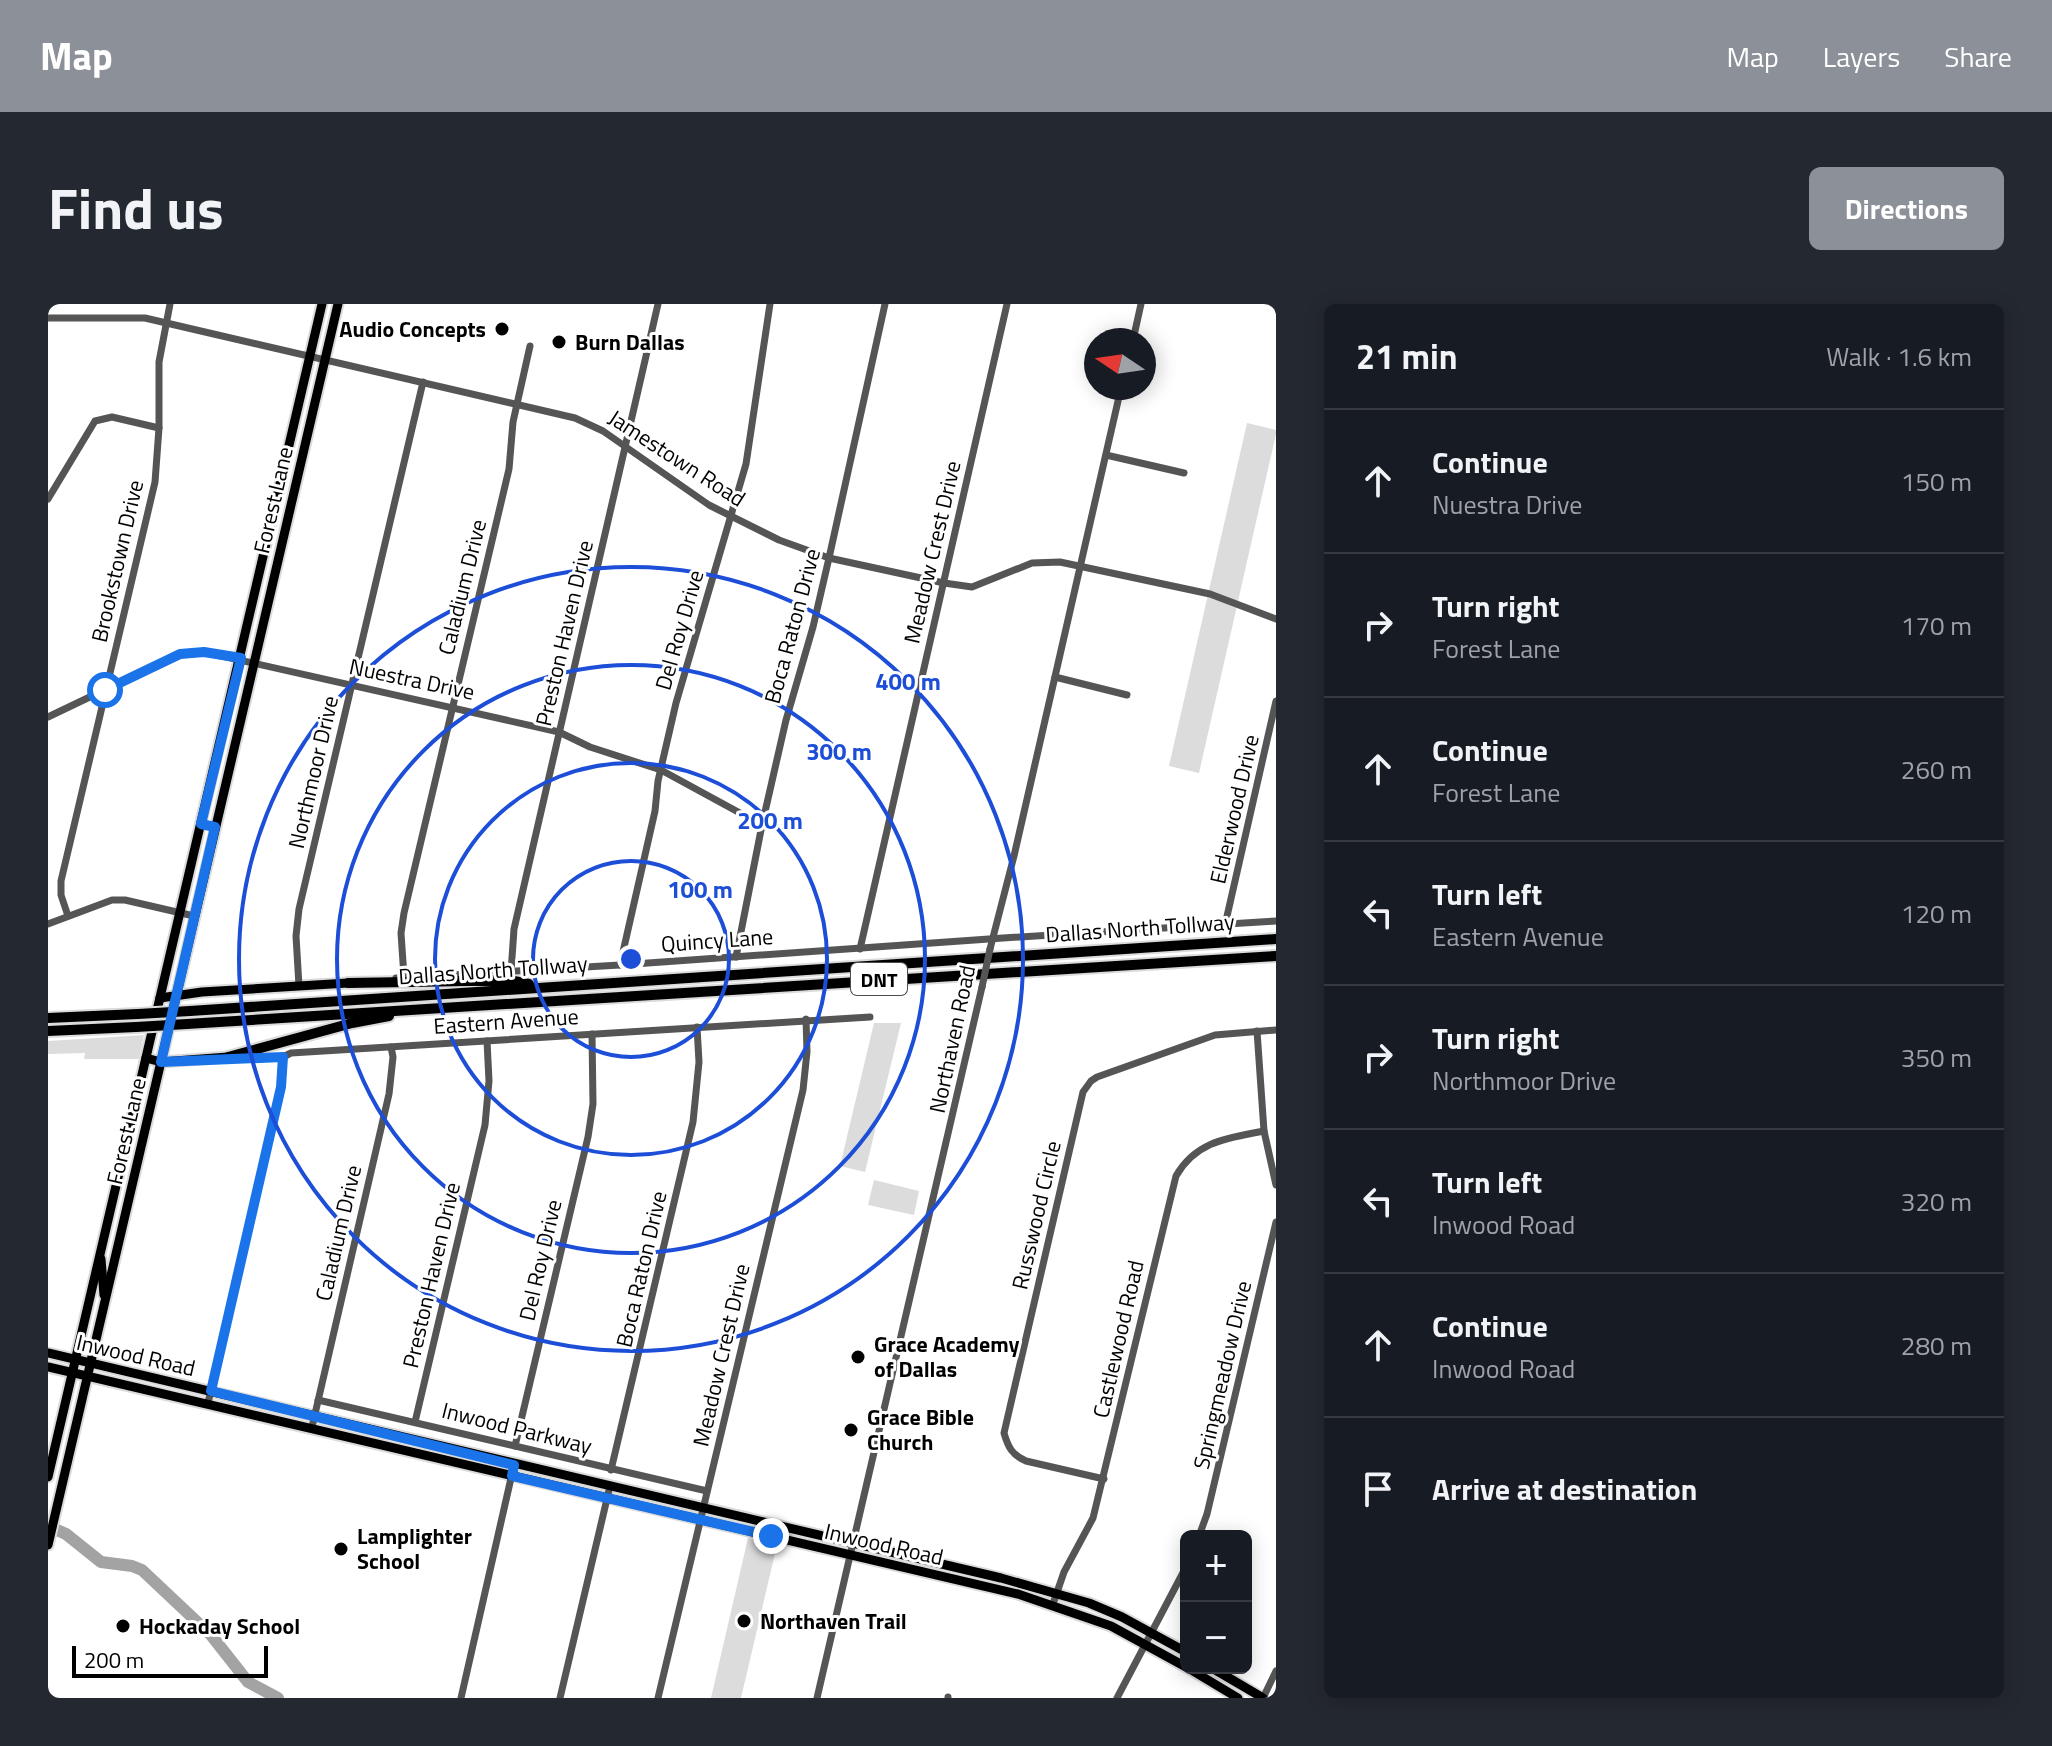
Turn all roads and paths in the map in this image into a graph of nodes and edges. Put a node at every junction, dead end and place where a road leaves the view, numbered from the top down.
1 (170, 304) edge
2 (322, 304) edge
3 (338, 304) edge
4 (658, 304) edge
5 (770, 304) edge
6 (885, 304) edge
7 (1007, 304) edge
8 (1141, 304) edge
9 (48, 318) edge
10 (166, 322) junction
11 (1136, 328) edge
12 (530, 346) dead end
13 (310, 356) junction
14 (324, 360) junction
15 (423, 382) junction
16 (1118, 400) edge
17 (517, 404) junction
18 (159, 428) junction
19 (625, 447) junction
20 (1106, 455) junction
21 (1184, 473) dead end
22 (278, 491) junction
23 (293, 494) junction
24 (48, 499) edge
25 (732, 517) junction
26 (829, 558) junction
27 (1080, 566) junction
28 (944, 583) junction
29 (1276, 619) edge
30 (241, 658) junction
31 (255, 662) junction
32 (1055, 677) junction
33 (353, 685) junction
34 (105, 690) junction
35 (1127, 695) dead end
36 (1276, 701) edge
37 (452, 706) junction
38 (48, 717) edge
39 (559, 732) junction
40 (220, 742) junction
41 (234, 746) junction
42 (661, 770) junction
43 (201, 824) junction
44 (762, 825) junction
45 (215, 827) junction
46 (180, 912) junction
47 (68, 916) junction
48 (194, 916) junction
49 (1276, 921) edge
50 (48, 924) edge
51 (1225, 925) junction
52 (993, 938) junction
53 (1276, 939) edge
54 (860, 949) junction
55 (1276, 956) edge
56 (736, 957) junction
57 (620, 965) junction
58 (183, 968) junction
59 (511, 972) junction
60 (404, 977) junction
61 (348, 983) junction
62 (299, 986) junction
63 (543, 987) junction
64 (202, 992) junction
65 (177, 995) junction
66 (160, 998) junction
67 (422, 1008) junction
68 (870, 1017) dead end
69 (48, 1018) edge
70 (806, 1019) junction
71 (697, 1027) junction
72 (1276, 1030) edge
73 (48, 1031) edge
74 (1257, 1031) junction
75 (592, 1034) junction
76 (487, 1041) junction
77 (391, 1047) junction
78 (228, 1057) junction
79 (283, 1057) junction
80 (146, 1058) junction
81 (161, 1062) junction
82 (1264, 1131) junction
83 (1276, 1185) edge
84 (1276, 1222) edge
85 (107, 1223) junction
86 (122, 1226) junction
87 (100, 1256) junction
88 (105, 1298) junction
89 (48, 1353) edge
90 (76, 1359) junction
91 (90, 1362) junction
92 (48, 1367) edge
93 (73, 1372) junction
94 (87, 1375) junction
95 (211, 1391) junction
96 (318, 1400) junction
97 (208, 1403) junction
98 (314, 1416) junction
99 (415, 1422) junction
100 (312, 1427) junction
101 (431, 1444) junction
102 (515, 1446) junction
103 (429, 1456) junction
104 (514, 1465) junction
105 (611, 1470) junction
106 (512, 1476) junction
107 (48, 1477) edge
108 (1104, 1479) junction
109 (610, 1486) junction
110 (707, 1491) junction
111 (607, 1498) junction
112 (704, 1508) junction
113 (701, 1519) junction
114 (1201, 1530) edge
115 (854, 1542) junction
116 (48, 1545) edge
117 (851, 1554) junction
118 (1180, 1579) edge
119 (1057, 1593) junction
120 (1053, 1604) junction
121 (1153, 1632) junction
122 (1147, 1644) junction
123 (1180, 1648) edge
124 (1180, 1664) edge
125 (1276, 1671) edge
126 (1197, 1674) edge
127 (1222, 1674) edge
128 (461, 1698) edge
129 (560, 1698) edge
130 (658, 1698) edge
131 (817, 1698) edge
132 (1117, 1698) edge
133 (1238, 1698) edge
134 (1263, 1698) edge

1 - 10 street, Brookstown Drive
2 - 13 main road, Forest Lane
3 - 14 main road, Forest Lane
4 - 19 street, Preston Haven Drive
5 - 25 street, Del Roy Drive
6 - 26 street, Boca Raton Drive
7 - 28 street, Meadow Crest Drive
8 - 11 street
9 - 10 street, Jamestown Road
10 - 13 street, Jamestown Road
10 - 18 street, Brookstown Drive
12 - 17 street, Caladium Drive
13 - 14 street, Jamestown Road
13 - 22 main road, Forest Lane
14 - 15 street, Jamestown Road
14 - 23 main road, Forest Lane
15 - 17 street, Jamestown Road
15 - 33 street, Northmoor Drive
16 - 20 street, Northaven Road
17 - 19 street, Jamestown Road
17 - 37 street, Caladium Drive
18 - 24 street
18 - 34 street, Brookstown Drive
19 - 25 street, Jamestown Road
19 - 39 street, Preston Haven Drive
20 - 21 street
20 - 27 street, Northaven Road
22 - 23 main road
22 - 30 main road, Forest Lane
23 - 31 main road, Forest Lane
25 - 26 street, Jamestown Road
25 - 42 street, Del Roy Drive
26 - 28 street, Jamestown Road
26 - 44 street, Boca Raton Drive
27 - 28 street, Jamestown Road
27 - 29 street, Jamestown Road
27 - 32 street, Northaven Road
28 - 54 street, Meadow Crest Drive
30 - 31 street, Nuestra Drive
30 - 34 street, Nuestra Drive
30 - 40 main road, Forest Lane
31 - 33 street, Nuestra Drive
31 - 41 main road, Forest Lane
32 - 35 street
32 - 52 street, Northaven Road
33 - 37 street, Nuestra Drive
33 - 62 street, Northmoor Drive
34 - 38 street, Nuestra Drive
34 - 47 street, Brookstown Drive
36 - 51 street, Elderwood Drive
37 - 39 street, Nuestra Drive
37 - 60 street, Caladium Drive
39 - 42 street, Nuestra Drive
39 - 59 street, Preston Haven Drive
40 - 41 main road
40 - 43 main road, Forest Lane
41 - 45 main road, Forest Lane
42 - 44 street, Nuestra Drive
42 - 57 street, Del Roy Drive
43 - 45 main road
43 - 46 main road, Forest Lane
44 - 56 street, Boca Raton Drive
45 - 48 main road, Forest Lane
46 - 47 street
46 - 48 street
46 - 66 main road, Forest Lane
47 - 50 street
48 - 58 main road, Forest Lane
49 - 51 street, Quincy Lane
51 - 52 street, Quincy Lane
52 - 54 street, Quincy Lane
52 - 115 street, Northaven Road, bridge
53 - 63 highway, Dallas North Tollway / DNT
54 - 56 street, Quincy Lane
55 - 67 highway, Dallas North Tollway / DNT
56 - 57 street, Quincy Lane
57 - 59 street, Quincy Lane
58 - 64 main road
58 - 65 main road, Forest Lane
59 - 60 street, Quincy Lane
60 - 61 street, Quincy Lane
61 - 62 main road, Quincy Lane
61 - 63 highway
62 - 64 main road, Quincy Lane
63 - 69 highway, Dallas North Tollway / DNT, bridge
64 - 65 main road, Quincy Lane
65 - 66 main road, Quincy Lane
65 - 81 main road, Forest Lane
66 - 80 main road, Forest Lane
67 - 73 highway, Dallas North Tollway / DNT, bridge
67 - 78 highway
68 - 70 street, Eastern Avenue
70 - 71 street, Eastern Avenue
70 - 110 street, Meadow Crest Drive
71 - 75 street, Eastern Avenue
71 - 105 street, Boca Raton Drive
72 - 74 street, Russwood Circle
74 - 82 street
74 - 108 street, Russwood Circle
75 - 76 street, Eastern Avenue
75 - 102 street, Del Roy Drive
76 - 77 street, Eastern Avenue
76 - 99 street, Preston Haven Drive
77 - 79 street, Eastern Avenue
77 - 96 street, Caladium Drive
78 - 79 street, Eastern Avenue
78 - 81 main road, Eastern Avenue
79 - 95 street
80 - 81 main road, Eastern Avenue
80 - 85 main road, Forest Lane
81 - 86 main road, Forest Lane
82 - 83 street
82 - 108 street, Castlewood Road
84 - 114 street, Springmeadow Drive
85 - 86 main road
85 - 87 main road, Forest Lane
86 - 88 main road, Forest Lane
87 - 88 main road
87 - 90 main road, Forest Lane
88 - 91 main road, Forest Lane
89 - 90 main road, Inwood Road
90 - 91 main road, Inwood Road
90 - 93 main road, Forest Lane
91 - 94 main road, Forest Lane
91 - 95 main road, Inwood Road
92 - 93 main road, Inwood Road
93 - 94 main road, Inwood Road
93 - 107 main road, Forest Lane
94 - 97 main road, Inwood Road
94 - 116 main road, Forest Lane
95 - 97 street
95 - 98 main road, Inwood Road
96 - 98 street, Caladium Drive
96 - 99 street, Inwood Parkway
97 - 100 main road, Inwood Road
98 - 100 street, Caladium Drive
98 - 101 main road, Inwood Road
99 - 102 street, Inwood Parkway
100 - 103 main road, Inwood Road
101 - 103 main road
101 - 104 main road, Inwood Road
102 - 105 street, Inwood Parkway
103 - 106 main road, Inwood Road
104 - 106 street
104 - 109 main road, Inwood Road
105 - 110 street, Inwood Parkway
106 - 111 main road, Inwood Road
106 - 128 street
108 - 119 street, Castlewood Road
109 - 111 street
109 - 112 main road, Inwood Road
110 - 112 street, Meadow Crest Drive
111 - 113 main road, Inwood Road
111 - 129 street
112 - 113 street, Meadow Crest Drive
112 - 115 main road, Inwood Road
113 - 117 main road, Inwood Road
113 - 130 street, Meadow Crest Drive
115 - 117 street, Northaven Road
115 - 119 main road, Inwood Road
117 - 120 main road, Inwood Road
117 - 131 street, Northaven Road
118 - 121 street
119 - 120 street, Castlewood Road
119 - 121 main road, Inwood Road
120 - 122 main road, Inwood Road
121 - 122 street
121 - 123 main road, Inwood Road
122 - 124 main road, Inwood Road
122 - 132 street
125 - 134 street
126 - 133 main road, Inwood Road
127 - 134 main road

